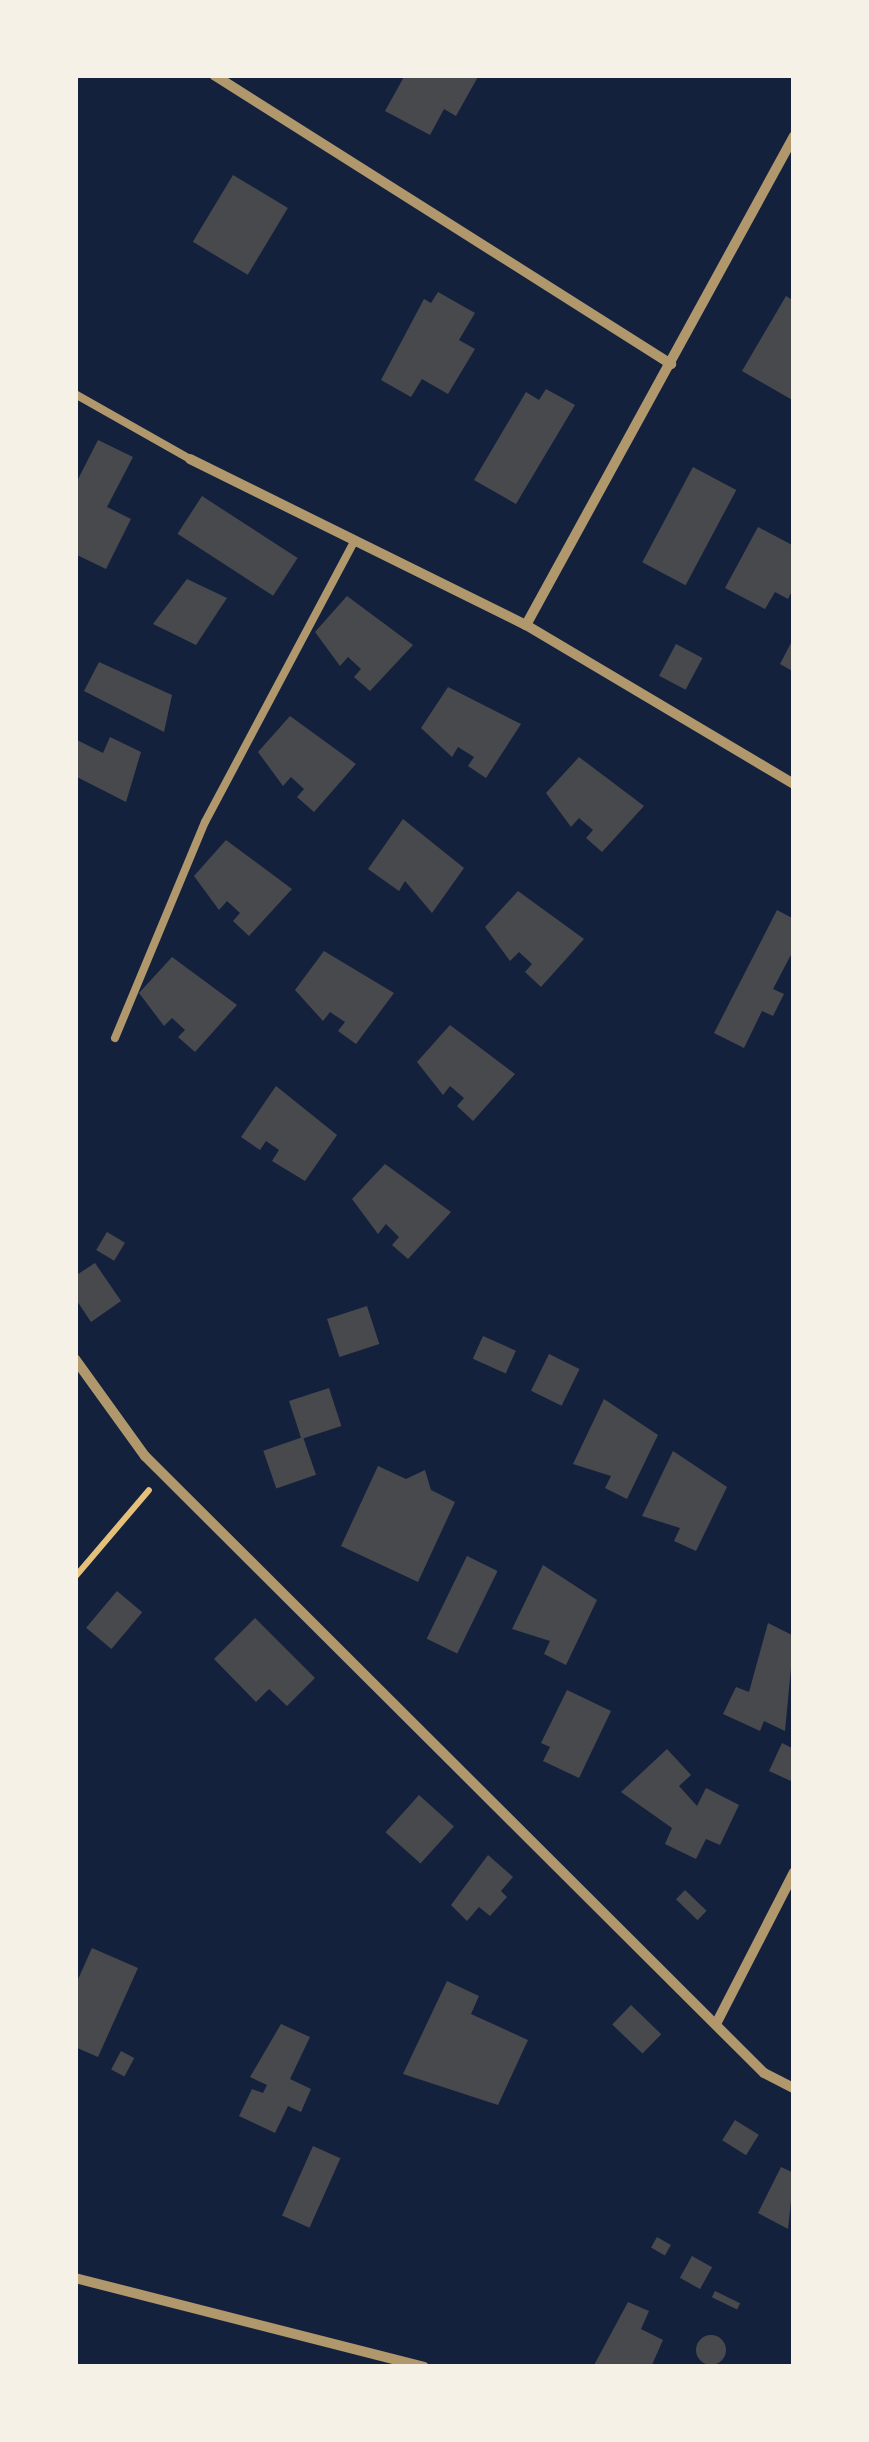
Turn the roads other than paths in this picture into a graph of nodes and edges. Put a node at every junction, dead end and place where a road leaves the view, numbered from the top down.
1 (214, 75) edge
2 (794, 136) edge
3 (671, 364) junction
4 (75, 394) edge
5 (190, 459) joint
6 (355, 540) junction
7 (526, 626) junction
8 (794, 784) edge
9 (115, 1038) dead end
10 (75, 1359) edge
11 (794, 1872) edge
12 (716, 2024) junction
13 (794, 2088) edge
14 (75, 2278) edge
15 (424, 2367) edge

1 - 3 street
2 - 3 street
3 - 7 street
4 - 5 lane
5 - 6 street
6 - 7 street
6 - 9 lane
7 - 8 street
10 - 12 street
11 - 12 street
12 - 13 street
14 - 15 street

